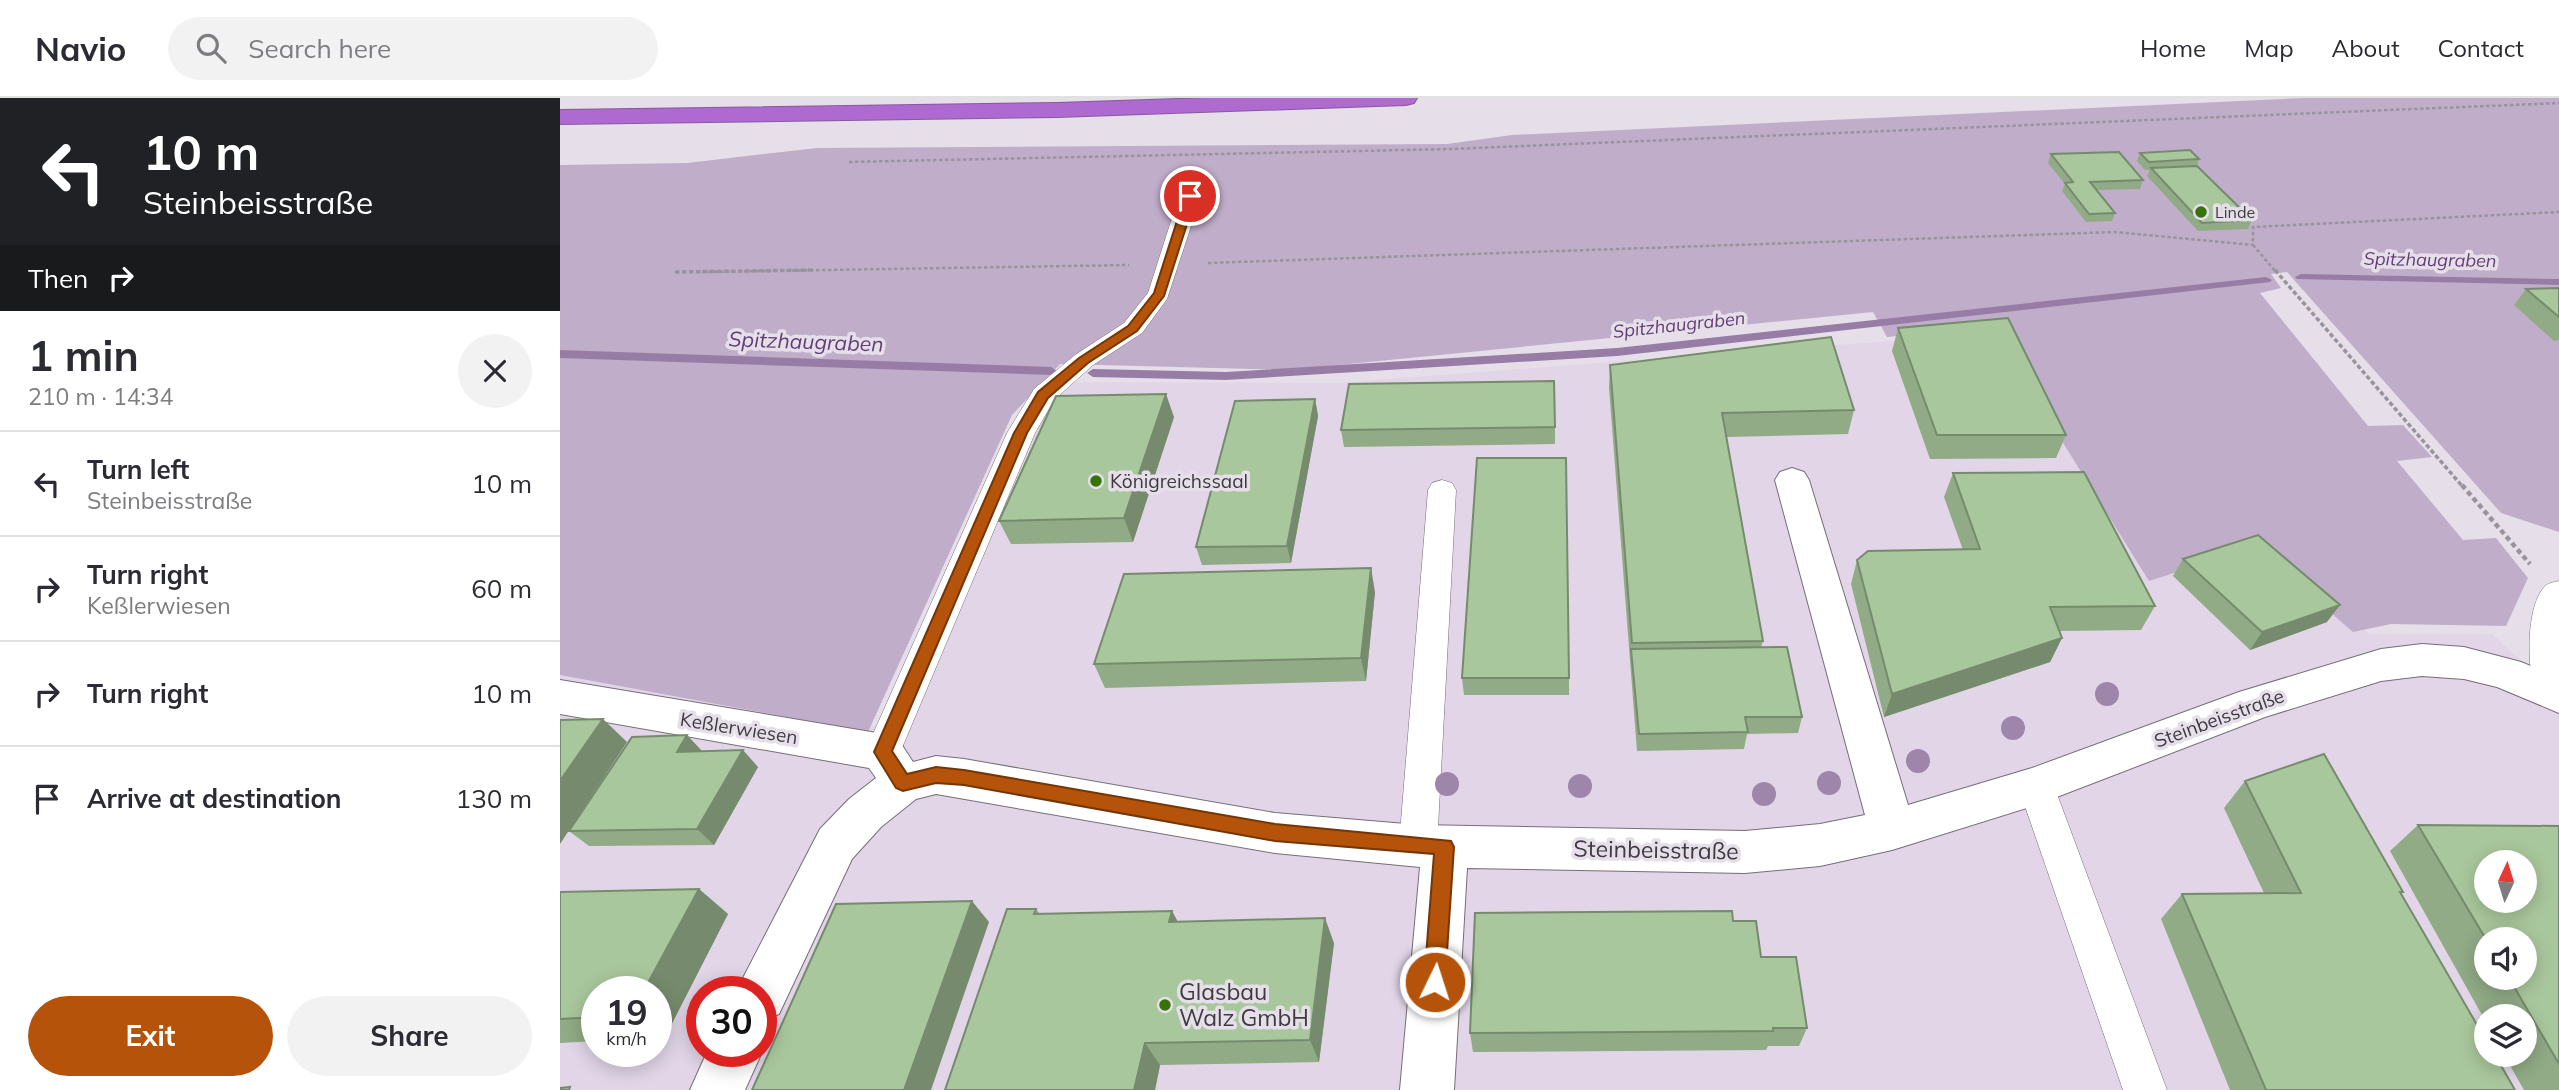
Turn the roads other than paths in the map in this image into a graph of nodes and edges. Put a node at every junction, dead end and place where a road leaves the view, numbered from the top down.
1 (1406, 98) edge
2 (560, 117) edge
3 (1190, 196) dead end
4 (1793, 480) dead end
5 (1442, 490) dead end
6 (2557, 593) edge
7 (2555, 693) edge
8 (560, 696) edge
9 (893, 767) junction
10 (2036, 786) junction
11 (1892, 830) junction
12 (1431, 846) junction
13 (771, 976) edge
14 (728, 1067) edge
15 (717, 1090) edge
16 (1426, 1090) edge
17 (2145, 1090) edge

1 - 2 highway
3 - 9 lane
4 - 11 street
5 - 12 lane
6 - 7 lane
7 - 10 street, Steinbeisstraße
8 - 9 street, Keßlerwiesen
9 - 12 street, Steinbeisstraße
9 - 13 street, Steinbeisstraße
10 - 11 street, Steinbeisstraße
10 - 17 lane
11 - 12 street, Steinbeisstraße
12 - 16 street
14 - 15 street

